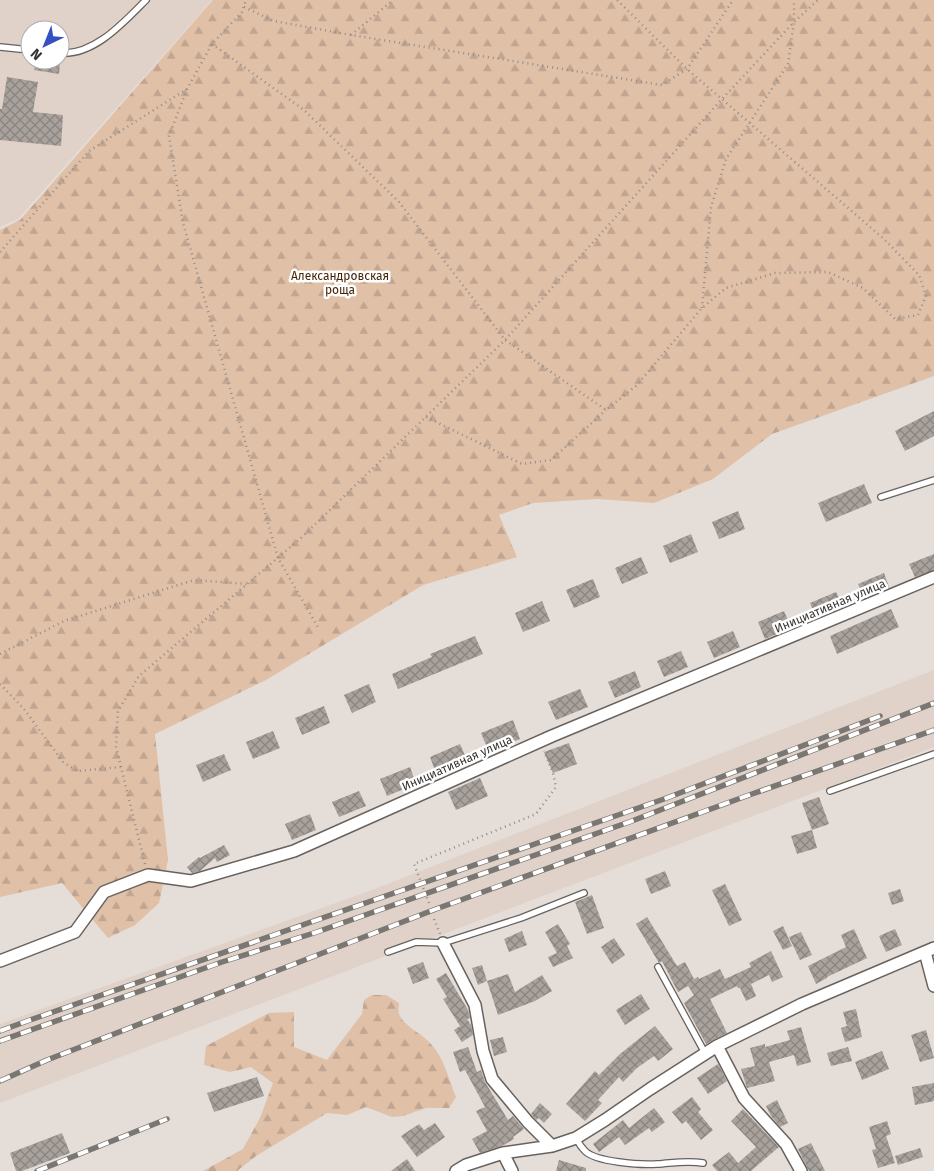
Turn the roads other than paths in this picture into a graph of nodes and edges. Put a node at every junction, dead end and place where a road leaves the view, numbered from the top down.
1 (146, 0) edge
2 (0, 47) edge
3 (20, 49) edge
4 (70, 53) edge
5 (934, 480) edge
6 (882, 497) dead end
7 (934, 577) edge
8 (934, 754) edge
9 (830, 791) dead end
10 (584, 892) dead end
11 (444, 943) junction
12 (930, 950) edge
13 (388, 952) dead end
14 (0, 961) edge
15 (658, 967) dead end
16 (934, 986) edge
17 (717, 1046) junction
18 (705, 1053) junction
19 (576, 1138) junction
20 (552, 1146) junction
21 (503, 1152) junction
22 (704, 1163) dead end
23 (456, 1171) edge
24 (512, 1171) edge
25 (801, 1171) edge

1 - 4 lane
2 - 3 lane
5 - 6 lane
7 - 14 street, Инициативная улица
8 - 9 lane
10 - 11 lane
11 - 13 lane
11 - 20 street
12 - 16 street
12 - 17 street
15 - 18 lane
17 - 18 street
17 - 25 street
18 - 19 street
19 - 20 street
19 - 22 lane
20 - 21 street
21 - 23 street
21 - 24 street

